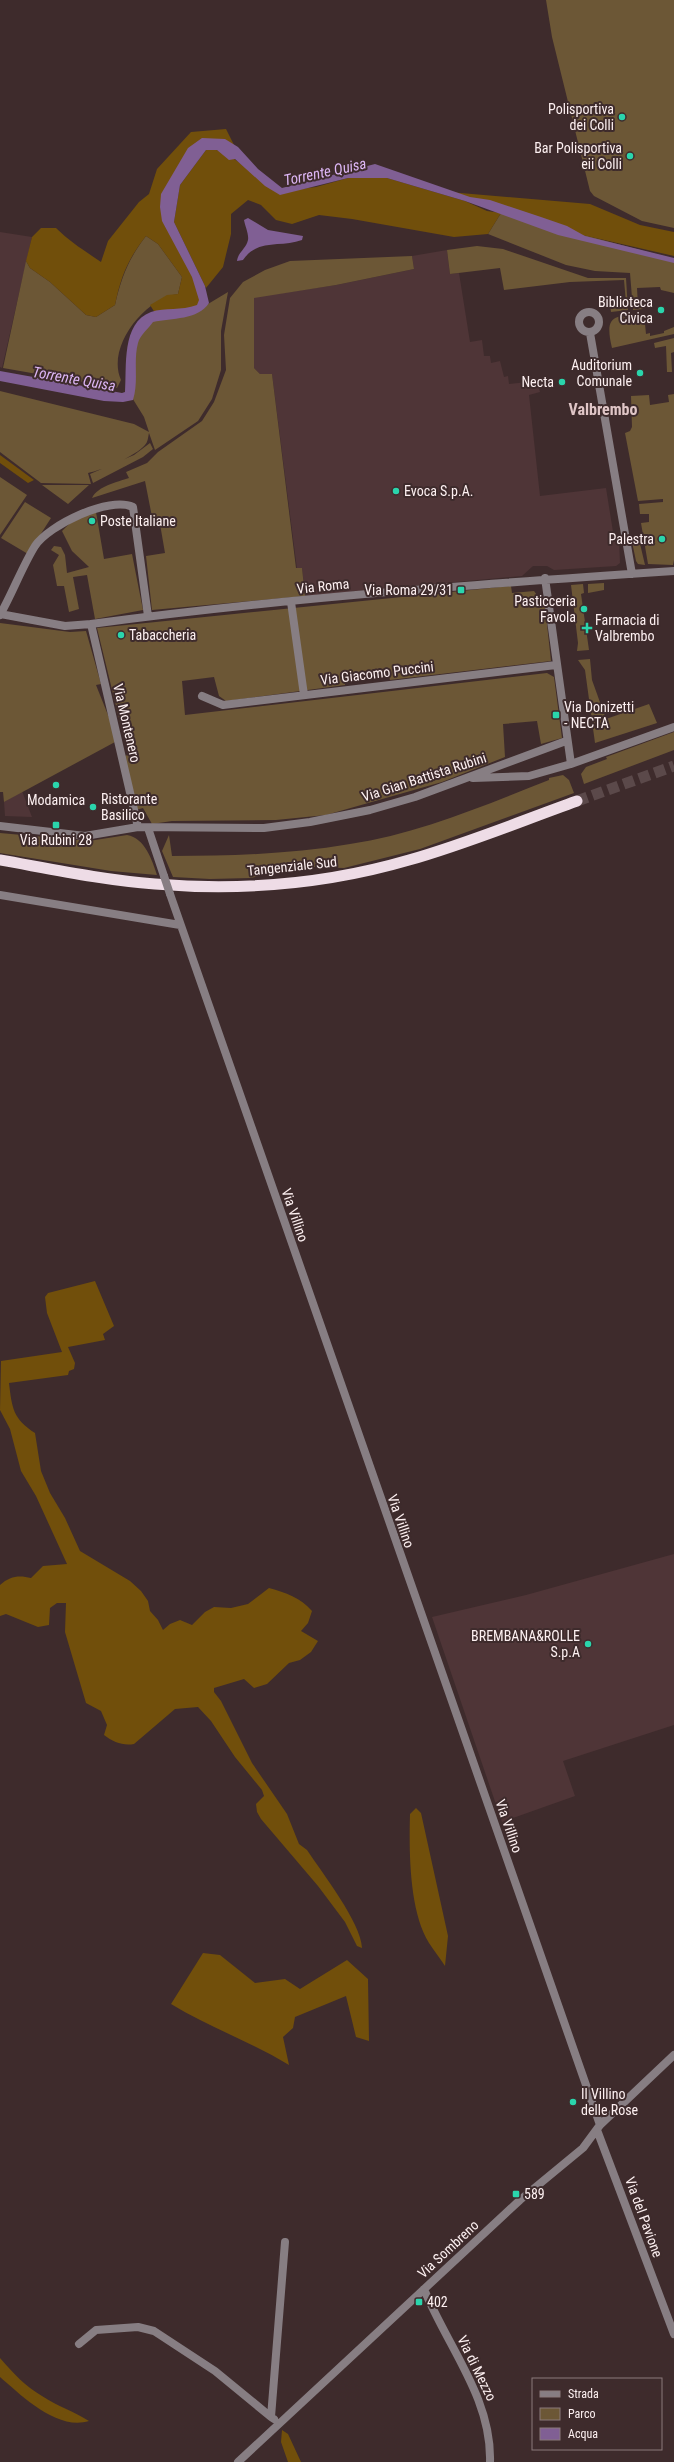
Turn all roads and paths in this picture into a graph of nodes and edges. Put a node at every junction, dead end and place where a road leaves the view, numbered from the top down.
1 (590, 333) dead end
2 (674, 571) edge
3 (632, 574) junction
4 (545, 578) junction
5 (291, 602) junction
6 (0, 614) edge
7 (148, 616) junction
8 (91, 624) junction
9 (556, 665) junction
10 (304, 695) junction
11 (202, 696) dead end
12 (674, 727) edge
13 (566, 741) junction
14 (571, 764) junction
15 (466, 779) junction
16 (577, 801) tunnel mouth
17 (0, 826) edge
18 (138, 827) junction
19 (148, 828) junction
20 (0, 860) edge
21 (0, 894) edge
22 (180, 925) junction
23 (674, 2055) edge
24 (598, 2127) junction
25 (285, 2242) dead end
26 (424, 2289) junction
27 (674, 2334) edge
28 (79, 2344) dead end
29 (271, 2417) junction
30 (279, 2423) junction
31 (238, 2462) edge
32 (490, 2462) edge

1 - 3 street
2 - 3 street, Via Roma
3 - 4 street, Via Roma
4 - 5 street, Via Roma
4 - 9 street
5 - 7 street, Via Roma
5 - 10 street
6 - 7 street
6 - 8 street, Via Roma
7 - 8 street, Via Roma
8 - 18 street, Via Montenero
9 - 10 street, Via Giacomo Puccini
9 - 13 street
10 - 11 street, Via Giacomo Puccini
12 - 14 street
13 - 14 street
13 - 15 street, Via Gian Battista Rubini
14 - 15 street
15 - 19 street, Via Gian Battista Rubini
16 - 20 highway, Tangenziale Sud
17 - 18 street, Via Gian Battista Rubini
18 - 19 street, Via Gian Battista Rubini
19 - 22 street, Via Villino, bridge
21 - 22 street
22 - 24 street, Via Villino
23 - 24 street, Via Sombreno
24 - 26 street, Via Sombreno
24 - 27 street, Via del Pavione
25 - 29 street
26 - 30 street, Via Sombreno
26 - 32 street, Via di Mezzo
28 - 29 street
29 - 30 street
30 - 31 street, Via Sombreno

